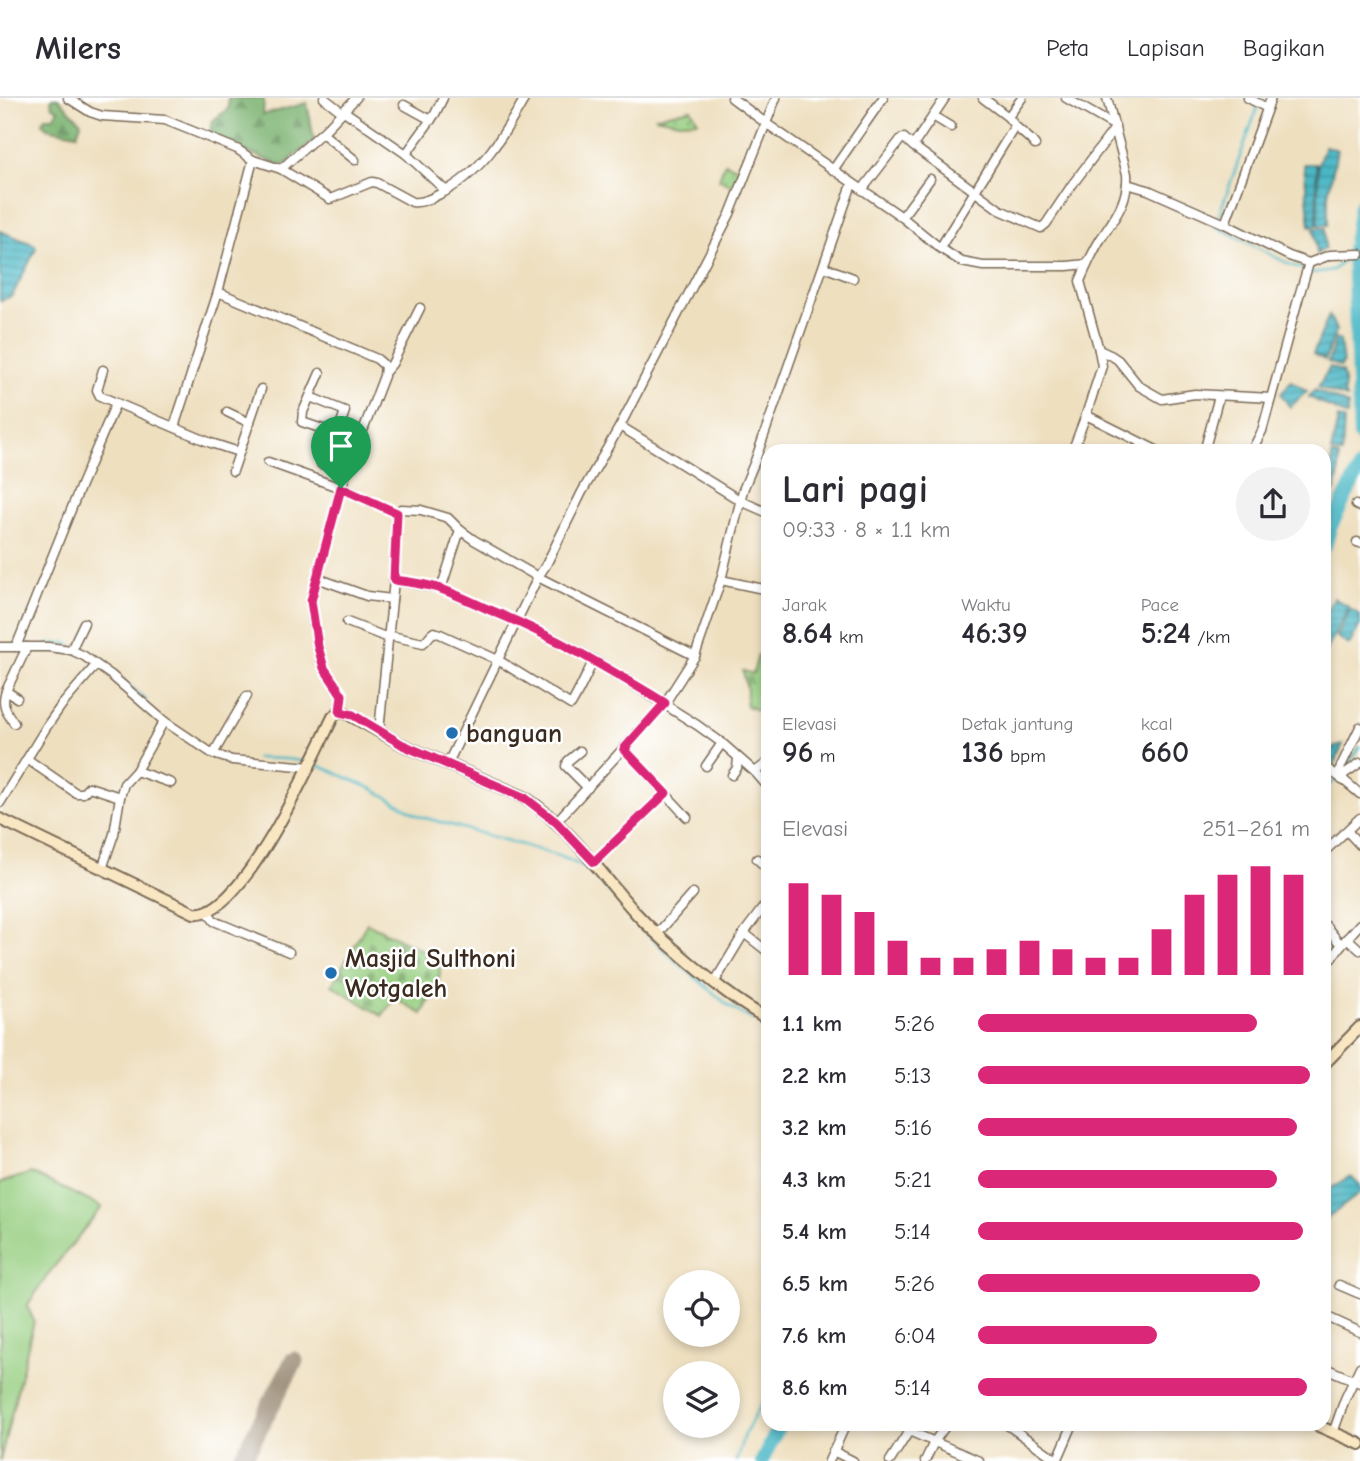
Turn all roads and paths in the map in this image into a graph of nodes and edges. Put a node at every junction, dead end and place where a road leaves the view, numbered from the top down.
1 (68, 98) edge
2 (324, 98) edge
3 (356, 98) edge
4 (443, 98) edge
5 (525, 98) edge
6 (732, 98) edge
7 (776, 98) edge
8 (883, 98) edge
9 (945, 98) edge
10 (982, 98) edge
11 (1022, 98) edge
12 (1066, 98) edge
13 (1107, 98) edge
14 (1270, 98) edge
15 (1258, 103) edge
16 (404, 105) dead end
17 (343, 111) junction
18 (933, 116) junction
19 (1008, 117) junction
20 (431, 120) junction
21 (766, 124) junction
22 (1015, 126) junction
23 (951, 127) dead end
24 (1115, 127) junction
25 (322, 133) junction
26 (1035, 145) dead end
27 (913, 146) junction
28 (406, 154) junction
29 (253, 160) junction
30 (355, 160) dead end
31 (281, 169) junction
32 (832, 170) junction
33 (930, 179) dead end
34 (852, 184) junction
35 (1127, 184) junction
36 (862, 190) junction
37 (446, 191) junction
38 (975, 191) junction
39 (902, 217) junction
40 (1219, 221) junction
41 (940, 248) junction
42 (1360, 254) edge
43 (1087, 264) junction
44 (1309, 265) junction
45 (824, 267) junction
46 (1067, 267) junction
47 (853, 278) dead end
48 (1080, 281) junction
49 (218, 292) junction
50 (420, 308) dead end
51 (1099, 350) junction
52 (103, 370) dead end
53 (386, 371) junction
54 (320, 373) dead end
55 (261, 388) dead end
56 (1219, 396) junction
57 (310, 397) junction
58 (1271, 398) junction
59 (116, 403) junction
60 (227, 412) dead end
61 (1086, 415) junction
62 (250, 423) junction
63 (620, 426) junction
64 (174, 427) junction
65 (335, 434) junction
66 (358, 441) junction
67 (762, 444) edge
68 (1075, 444) edge
69 (1144, 444) edge
70 (1206, 444) edge
71 (1255, 444) edge
72 (761, 446) edge
73 (239, 452) junction
74 (268, 462) dead end
75 (321, 464) dead end
76 (233, 471) dead end
77 (341, 488) junction
78 (741, 501) junction
79 (761, 510) edge
80 (397, 513) junction
81 (460, 530) junction
82 (538, 577) junction
83 (317, 578) junction
84 (394, 580) junction
85 (721, 580) junction
86 (441, 589) junction
87 (761, 589) edge
88 (392, 599) junction
89 (517, 621) junction
90 (347, 622) dead end
91 (84, 623) dead end
92 (387, 636) junction
93 (0, 638) edge
94 (72, 646) junction
95 (8, 647) edge
96 (27, 647) junction
97 (695, 656) junction
98 (498, 660) junction
99 (594, 660) junction
100 (96, 664) junction
101 (6, 691) junction
102 (247, 696) dead end
103 (17, 698) dead end
104 (665, 703) junction
105 (340, 712) junction
106 (164, 721) junction
107 (14, 723) dead end
108 (1360, 727) edge
109 (379, 731) junction
110 (722, 743) junction
111 (624, 749) junction
112 (215, 751) junction
113 (580, 751) dead end
114 (738, 758) junction
115 (27, 759) junction
116 (311, 763) junction
117 (448, 763) junction
118 (1360, 763) edge
119 (706, 766) dead end
120 (761, 767) edge
121 (136, 771) junction
122 (755, 772) junction
123 (1331, 772) edge
124 (732, 775) dead end
125 (1340, 777) junction
126 (761, 779) edge
127 (171, 783) dead end
128 (588, 788) junction
129 (666, 793) junction
130 (1360, 794) edge
131 (120, 797) junction
132 (0, 803) edge
133 (687, 817) dead end
134 (1360, 818) edge
135 (0, 819) edge
136 (556, 822) junction
137 (1347, 831) junction
138 (1360, 845) edge
139 (1331, 846) edge
140 (757, 859) dead end
141 (594, 862) junction
142 (761, 863) edge
143 (102, 869) junction
144 (693, 893) dead end
145 (761, 910) edge
146 (208, 912) junction
147 (1360, 924) edge
148 (1331, 930) edge
149 (744, 933) junction
150 (657, 934) junction
151 (1344, 941) junction
152 (761, 946) edge
153 (1360, 950) edge
154 (289, 952) dead end
155 (1331, 959) dead end
156 (714, 983) junction
157 (761, 1016) edge
158 (1360, 1027) edge
159 (1331, 1057) edge
160 (1339, 1285) dead end
161 (1360, 1294) edge
162 (1331, 1319) edge
163 (1360, 1332) edge
164 (1360, 1367) edge
165 (1331, 1370) edge
166 (1357, 1381) edge
167 (843, 1431) edge
168 (909, 1431) joint
169 (942, 1431) edge
170 (1016, 1431) edge
171 (1070, 1431) edge
172 (1329, 1431) edge
173 (1333, 1433) junction
174 (934, 1442) junction
175 (1360, 1444) edge
176 (833, 1451) junction
177 (829, 1461) edge
178 (853, 1461) edge
179 (890, 1461) edge
180 (925, 1461) edge
181 (979, 1461) edge
182 (1057, 1461) edge

1 - 29 street
2 - 17 street
3 - 17 street
4 - 20 street
5 - 37 street
6 - 21 street
7 - 21 street
8 - 32 street
9 - 18 street
10 - 19 street
11 - 19 street
12 - 24 street
13 - 24 street
14 - 15 street
15 - 40 street
16 - 20 street
17 - 25 street
17 - 28 street
18 - 23 street
18 - 27 street
19 - 22 street
20 - 28 street
21 - 32 street
21 - 63 street
22 - 26 street
22 - 38 street
24 - 35 street
24 - 38 street
25 - 30 street
25 - 31 street
27 - 36 street
27 - 38 street
28 - 37 street
29 - 31 street
29 - 49 street
31 - 37 street
32 - 34 street
33 - 39 street
34 - 36 street
34 - 45 street
35 - 40 street
35 - 43 street
36 - 39 street
38 - 41 street
39 - 41 street
40 - 44 street
41 - 46 street
42 - 44 street
43 - 46 street
43 - 48 street
44 - 58 street
45 - 47 street
45 - 67 street
46 - 48 street
48 - 51 street
49 - 53 street
49 - 64 street
50 - 53 street
51 - 56 street
51 - 61 street
52 - 59 street
53 - 66 street
54 - 57 street
55 - 62 street
56 - 58 street
56 - 70 street
57 - 65 street
57 - 65 street
58 - 71 street
59 - 64 street
59 - 95 street
60 - 62 street
61 - 68 street
61 - 69 street
62 - 73 street
63 - 78 street
63 - 82 street
64 - 73 street
65 - 66 street
65 - 75 street
66 - 77 street
72 - 78 street
73 - 76 street
74 - 77 street
77 - 80 street
77 - 83 street
78 - 79 street
78 - 85 street
80 - 81 street
80 - 84 street
81 - 82 street
81 - 86 street
82 - 89 street
82 - 97 street
83 - 88 street
83 - 105 street
84 - 86 street
84 - 88 street
85 - 87 street
85 - 97 street
86 - 89 street
88 - 92 street
89 - 98 street
89 - 99 street
90 - 92 street
91 - 94 street
92 - 98 street
92 - 109 street
93 - 95 street
94 - 96 street
94 - 100 street
95 - 96 street
96 - 101 street
97 - 104 street
98 - 99 street
98 - 117 street
99 - 104 street
100 - 106 street
100 - 115 street
101 - 103 street
101 - 107 street
102 - 112 street
104 - 110 street
104 - 111 street
105 - 109 main road
105 - 116 main road
106 - 112 street
106 - 121 street
108 - 125 street
109 - 117 main road
110 - 114 street
110 - 119 street
111 - 128 street
111 - 129 street
112 - 116 street
113 - 128 street
114 - 122 street
114 - 124 street
115 - 131 street
115 - 132 street
116 - 146 main road
117 - 136 main road
118 - 125 street
120 - 122 street
121 - 127 street
121 - 131 street
122 - 126 street
123 - 125 street
125 - 130 street
128 - 136 street
129 - 133 street
129 - 141 street
131 - 143 street
134 - 137 street
135 - 143 main road
136 - 141 main road
137 - 138 street
137 - 139 street
140 - 142 street
141 - 150 main road
143 - 146 main road
144 - 150 street
145 - 149 street
146 - 154 street
147 - 151 street
148 - 151 street
149 - 152 street
149 - 156 street
150 - 156 main road
151 - 153 street
151 - 155 street
156 - 157 main road
158 - 159 main road
160 - 161 street
162 - 163 street
164 - 166 street
165 - 166 street
166 - 173 street
167 - 176 street
168 - 174 street
168 - 179 street
169 - 174 street
170 - 182 street
171 - 182 street
172 - 173 main road
173 - 175 main road
174 - 180 street
174 - 181 street
176 - 177 street
176 - 178 street

